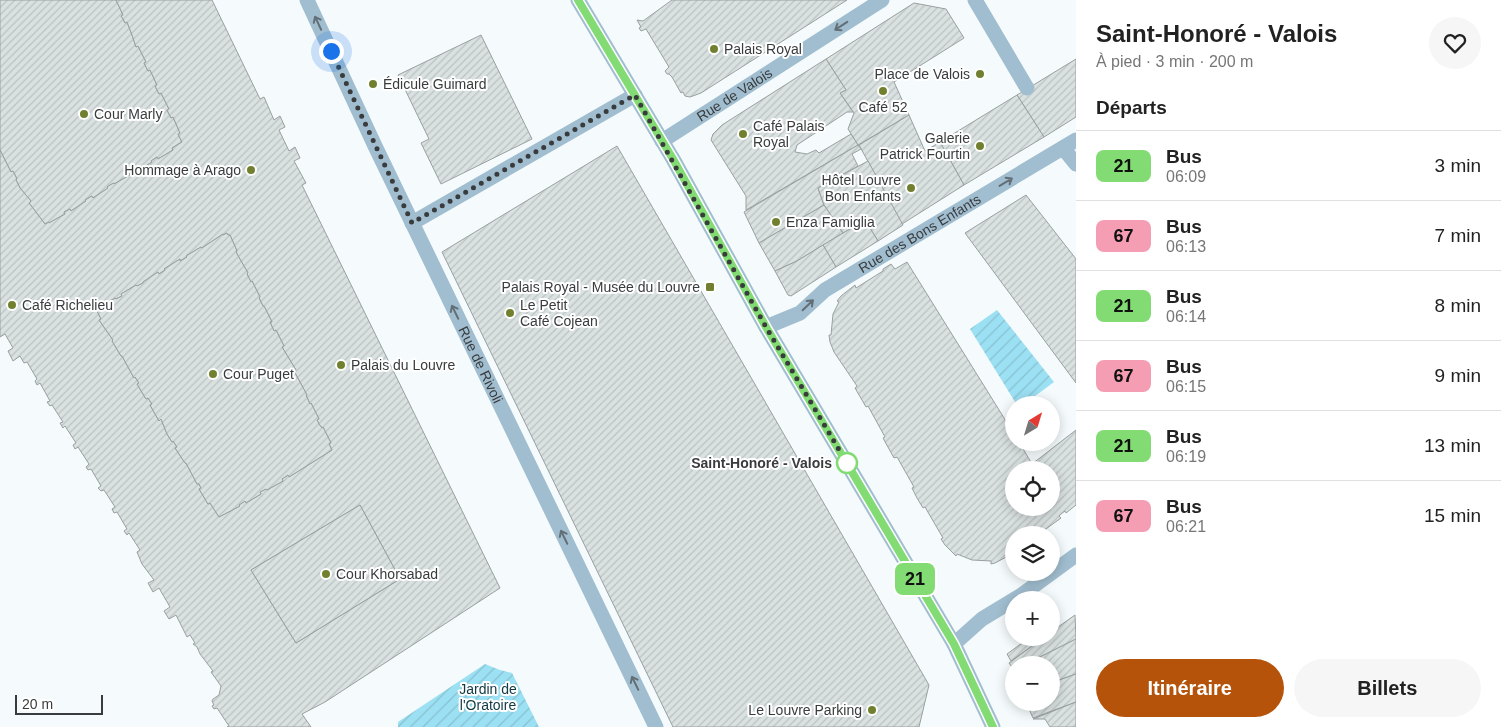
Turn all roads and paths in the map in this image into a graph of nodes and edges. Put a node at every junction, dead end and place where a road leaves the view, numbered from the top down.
1 (307, 0) edge
2 (578, 0) edge
3 (882, 0) edge
4 (975, 0) edge
5 (1027, 88) dead end
6 (635, 95) junction
7 (1076, 140) edge
8 (662, 141) junction
9 (1063, 148) junction
10 (1076, 164) edge
11 (412, 223) junction
12 (766, 327) junction
13 (1076, 555) edge
14 (954, 644) junction
15 (656, 727) edge
16 (993, 727) edge

11 -> 1 street, Rue de Rivoli
2 - 6 street
3 -> 8 street, Rue de Valois
4 - 5 street
6 - 8 street
6 - 11 street
7 - 9 street, Rue des Bons Enfants
8 - 12 street
9 - 10 street
12 -> 9 street, Rue des Bons Enfants
15 -> 11 street, Rue de Rivoli
12 - 14 street
13 - 14 street
14 - 16 street

